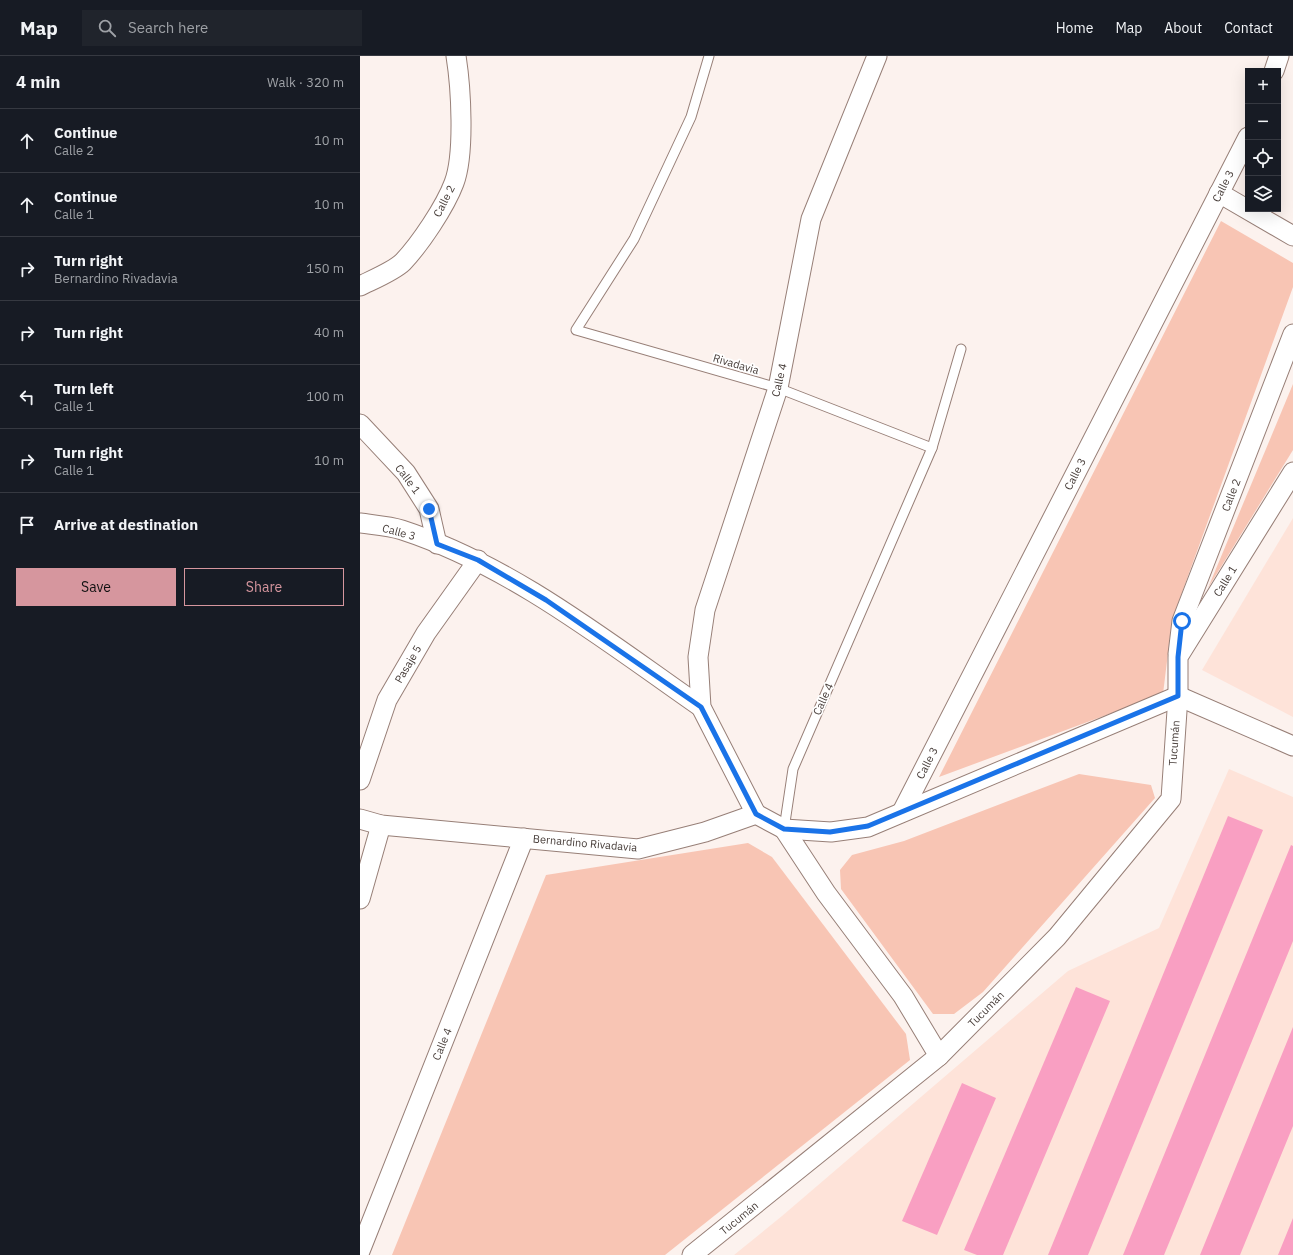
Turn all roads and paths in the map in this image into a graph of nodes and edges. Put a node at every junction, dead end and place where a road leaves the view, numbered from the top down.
1 (456, 56) edge
2 (709, 56) edge
3 (877, 56) edge
4 (1279, 56) edge
5 (1275, 68) edge
6 (1246, 140) edge
7 (1219, 193) junction
8 (1293, 236) edge
9 (360, 286) edge
10 (1293, 334) edge
11 (962, 349) dead end
12 (778, 388) junction
13 (360, 424) edge
14 (932, 448) junction
15 (1293, 472) edge
16 (360, 523) edge
17 (437, 544) junction
18 (478, 560) junction
19 (1178, 657) junction
20 (1178, 696) junction
21 (701, 707) junction
22 (1293, 746) edge
23 (360, 780) edge
24 (902, 812) junction
25 (756, 814) junction
26 (360, 819) edge
27 (381, 825) junction
28 (784, 829) junction
29 (524, 838) junction
30 (360, 899) edge
31 (939, 1056) junction
32 (360, 1251) edge
33 (692, 1255) edge

1 - 9 street, Calle 2
2 - 12 lane, Rivadavia
3 - 12 street, Calle 4
4 - 5 street
6 - 7 street, Calle 3
7 - 8 street
7 - 24 street, Calle 3
10 - 19 street, Calle 2
11 - 14 lane, Calle 4
12 - 14 lane, Rivadavia
12 - 21 street, Calle 4
13 - 17 street, Calle 1
14 - 28 lane, Calle 4
15 - 19 street, Calle 1
16 - 17 street, Calle 3
17 - 18 street
18 - 21 street
18 - 23 street, Pasaje 5
19 - 20 street
20 - 22 street
20 - 24 street
20 - 31 street, Tucumán
21 - 25 street
24 - 28 street
25 - 28 street
25 - 29 street, Bernardino Rivadavia
26 - 27 street, Bernardino Rivadavia
27 - 29 street, Bernardino Rivadavia
27 - 30 street
28 - 31 street
29 - 32 street, Calle 4
31 - 33 street, Tucumán

